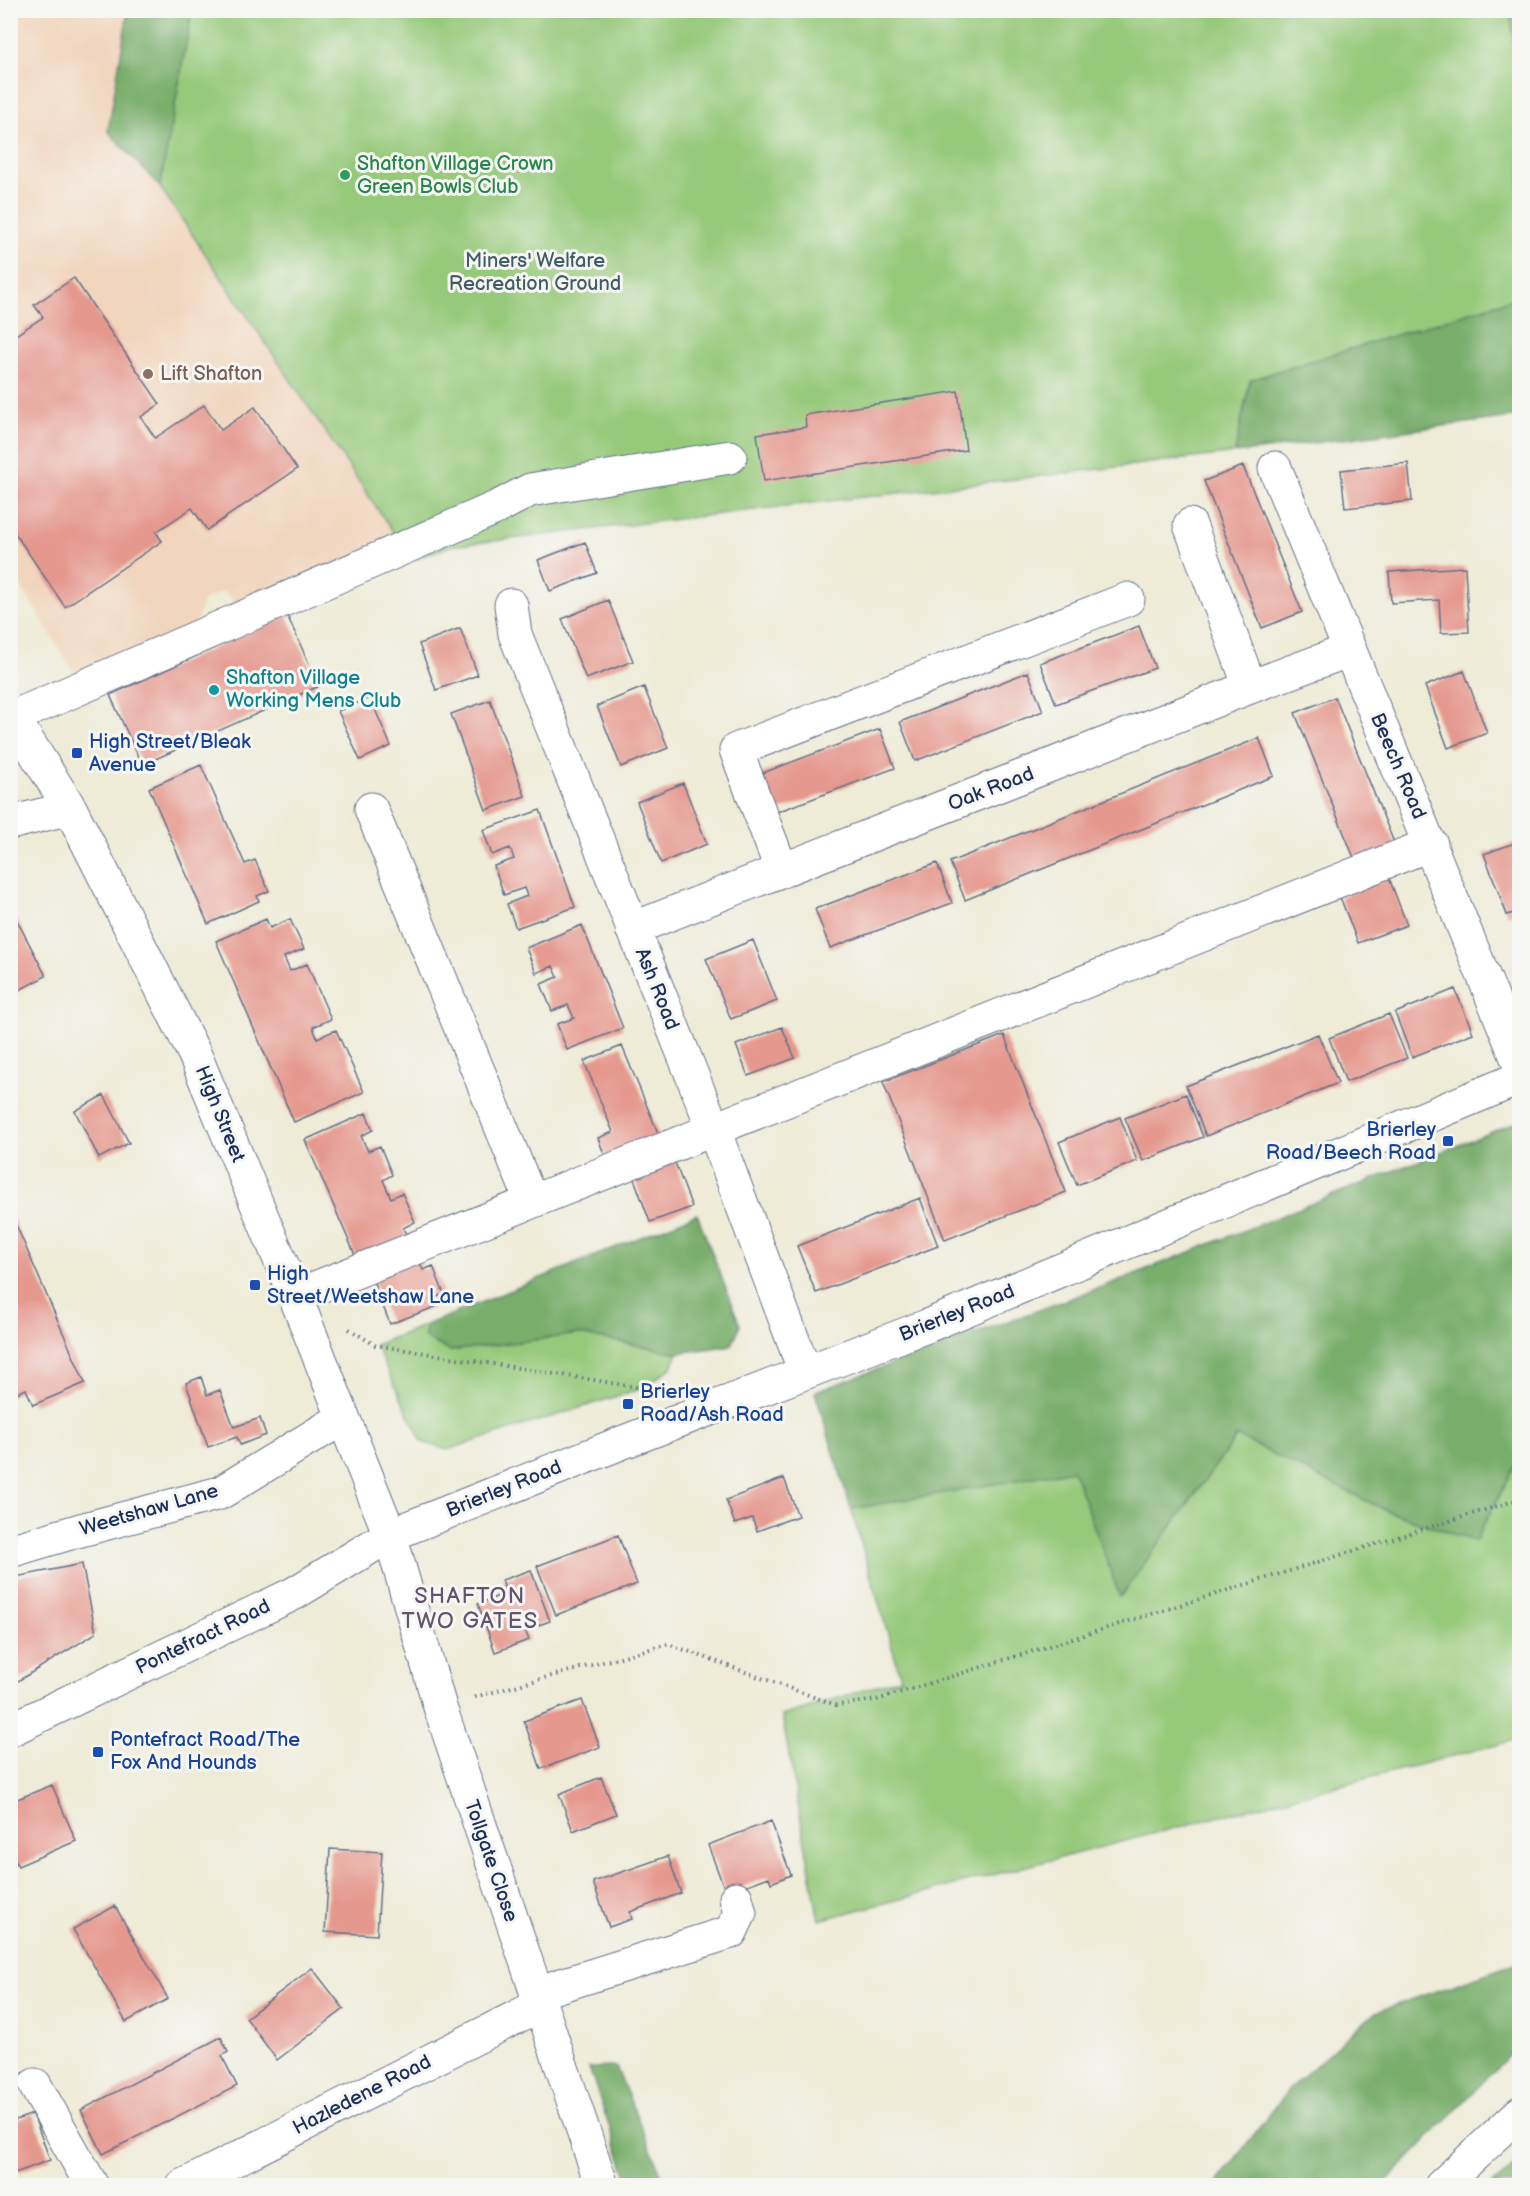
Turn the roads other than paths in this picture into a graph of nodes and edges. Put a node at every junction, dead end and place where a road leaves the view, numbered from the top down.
1 (729, 458) dead end
2 (1275, 468) dead end
3 (1190, 525) dead end
4 (1128, 599) dead end
5 (512, 605) dead end
6 (1350, 650) junction
7 (1250, 687) junction
8 (12, 715) edge
9 (70, 808) junction
10 (371, 809) dead end
11 (10, 823) edge
12 (1431, 844) junction
13 (782, 871) junction
14 (632, 929) junction
15 (1520, 1065) edge
16 (1520, 1078) edge
17 (714, 1130) junction
18 (531, 1200) junction
19 (295, 1296) junction
20 (805, 1372) junction
21 (343, 1418) junction
22 (390, 1535) junction
23 (10, 1551) edge
24 (10, 1730) edge
25 (736, 1898) dead end
26 (538, 1999) junction
27 (35, 2085) dead end
28 (1520, 2113) edge
29 (92, 2186) edge
30 (183, 2186) edge
31 (602, 2186) edge
32 (1441, 2186) edge

1 - 8 main road
2 - 6 main road, Beech Road
3 - 7 main road
4 - 13 main road
5 - 14 main road, Ash Road
6 - 7 main road, Oak Road
6 - 12 main road, Beech Road
7 - 13 main road, Oak Road
8 - 9 main road, High Street
9 - 11 main road
9 - 19 main road, High Street
10 - 18 main road
12 - 15 main road, Beech Road
12 - 17 main road
13 - 14 main road, Oak Road
14 - 17 main road, Ash Road
16 - 20 main road, Brierley Road
17 - 18 main road
17 - 20 main road, Ash Road
18 - 19 main road
19 - 21 main road, High Street
20 - 22 main road, Brierley Road
21 - 22 main road, High Street
21 - 23 main road, Weetshaw Lane
22 - 24 main road, Pontefract Road
22 - 26 main road, Tollgate Close
25 - 26 main road, Hazledene Road
26 - 30 main road, Hazledene Road
26 - 31 main road, Tollgate Close
27 - 29 main road
28 - 32 main road

